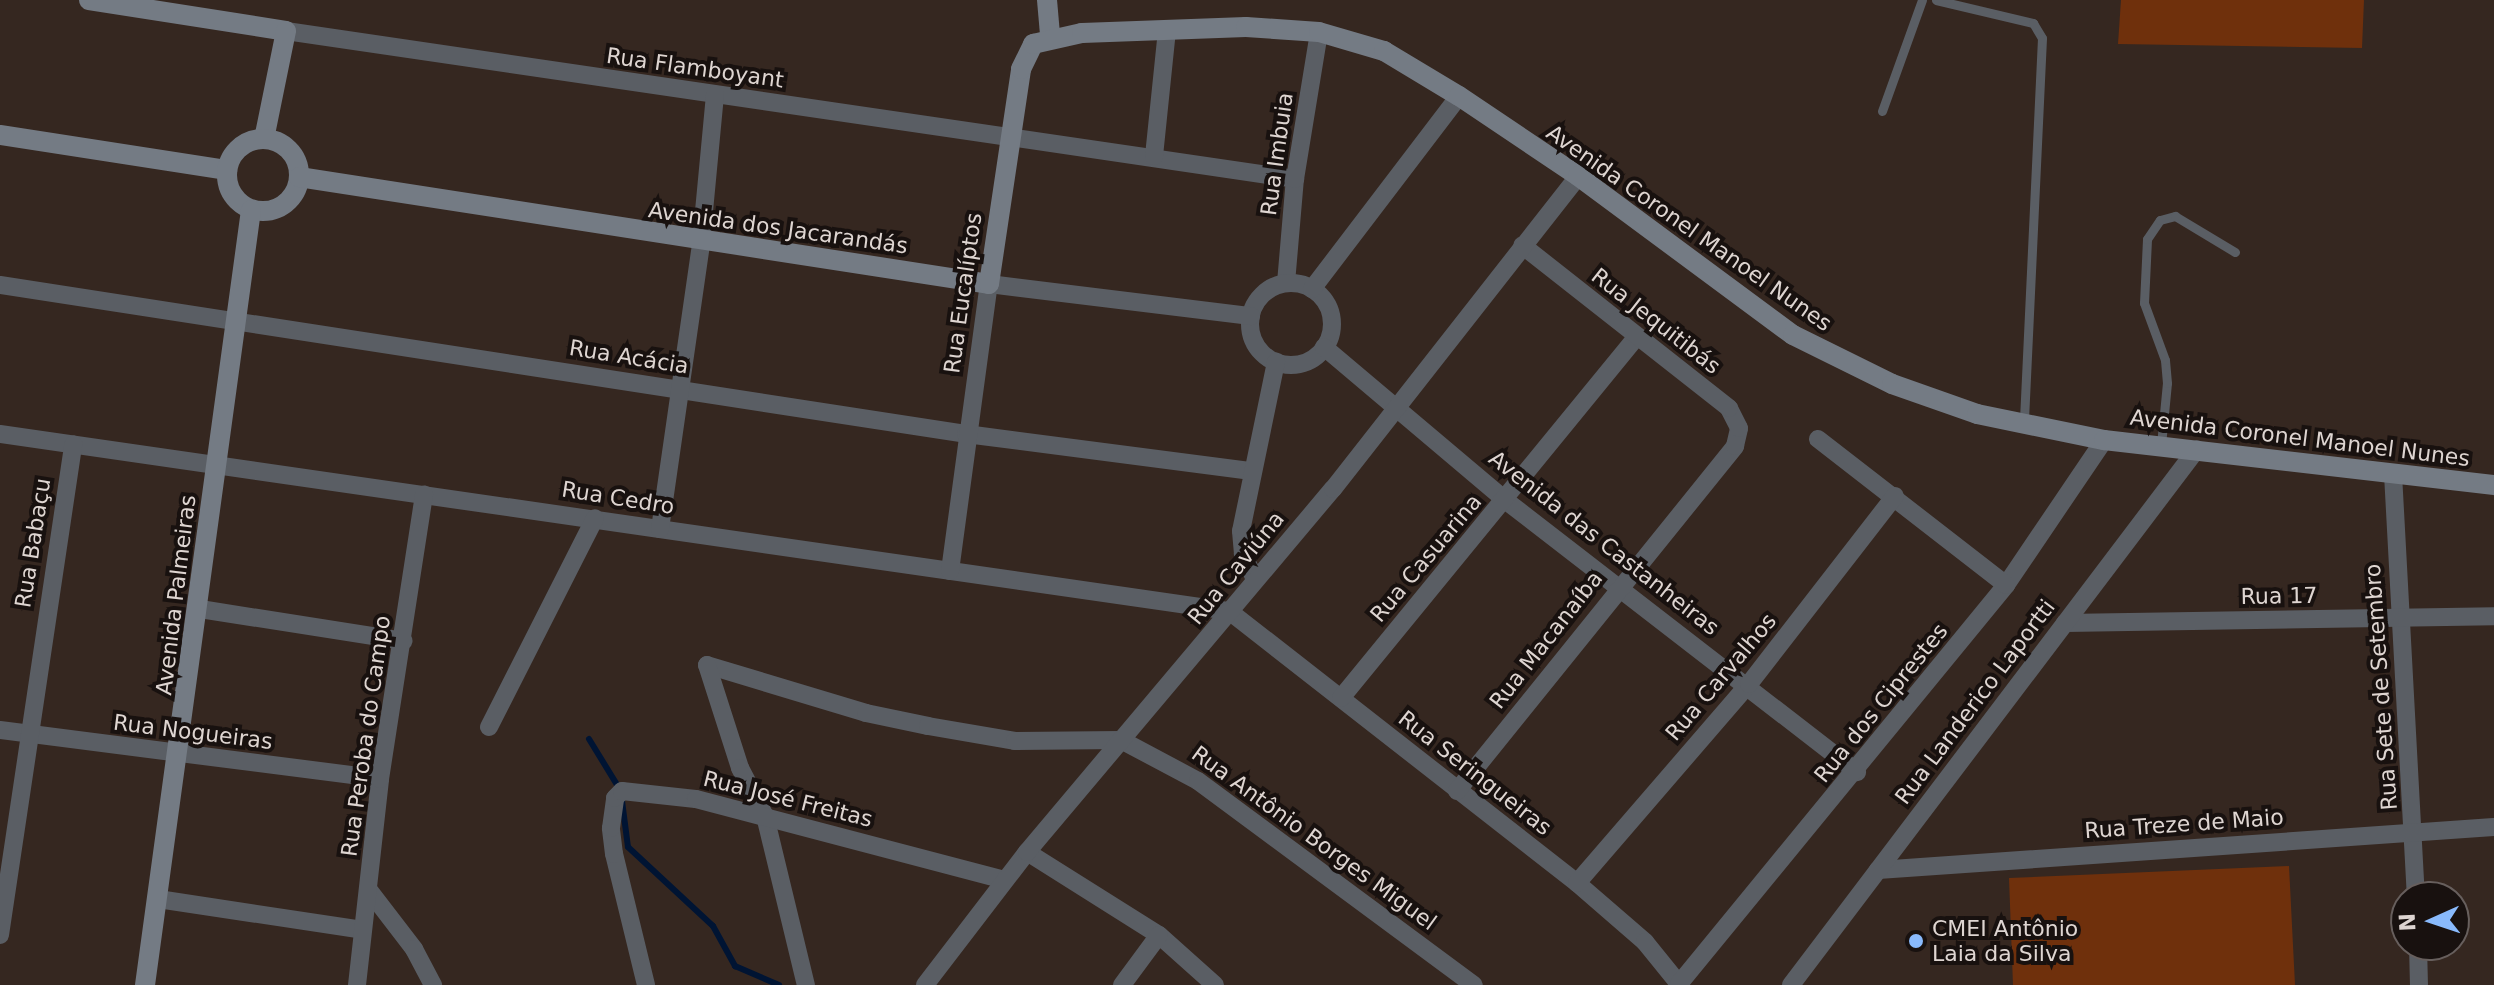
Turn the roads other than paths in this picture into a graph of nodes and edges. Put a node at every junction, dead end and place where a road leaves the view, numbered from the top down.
1 (89, 0) edge
2 (1047, 0) edge
3 (1922, 0) edge
4 (1936, 0) edge
5 (286, 31) junction
6 (1167, 31) junction
7 (1319, 32) junction
8 (1050, 37) junction
9 (715, 95) junction
10 (1459, 96) junction
11 (1882, 111) dead end
12 (0, 135) edge
13 (1009, 137) junction
14 (264, 139) junction
15 (1154, 156) junction
16 (227, 170) junction
17 (1578, 176) junction
18 (299, 177) junction
19 (1295, 179) junction
20 (251, 210) junction
21 (701, 243) junction
22 (1522, 245) junction
23 (2235, 252) dead end
24 (1286, 283) junction
25 (989, 284) junction
26 (0, 285) edge
27 (1312, 289) junction
28 (1251, 316) junction
29 (235, 320) junction
30 (1637, 337) junction
31 (1324, 347) junction
32 (1276, 362) junction
33 (677, 389) junction
34 (1396, 408) junction
35 (2024, 423) junction
36 (0, 434) edge
37 (966, 434) junction
38 (1818, 439) dead end
39 (2104, 440) junction
40 (73, 444) junction
41 (2161, 445) junction
42 (1735, 446) joint
43 (2197, 449) junction
44 (216, 464) junction
45 (1252, 471) junction
46 (2393, 474) junction
47 (2494, 485) edge
48 (424, 494) junction
49 (1895, 496) junction
50 (1505, 500) junction
51 (595, 518) junction
52 (660, 529) junction
53 (950, 571) junction
54 (1255, 579) junction
55 (2006, 585) junction
56 (1618, 587) junction
57 (200, 609) junction
58 (1229, 611) junction
59 (2494, 616) edge
60 (2400, 619) junction
61 (2065, 623) junction
62 (404, 641) junction
63 (1749, 684) junction
64 (1341, 698) junction
65 (489, 727) dead end
66 (0, 730) edge
67 (28, 735) junction
68 (1121, 740) junction
69 (180, 755) junction
70 (1857, 772) junction
71 (380, 779) junction
72 (1457, 791) junction
73 (765, 816) junction
74 (2494, 827) edge
75 (2414, 831) junction
76 (1027, 852) junction
77 (1878, 870) junction
78 (1004, 880) junction
79 (2416, 881) edge
80 (1577, 883) junction
81 (368, 889) junction
82 (158, 899) junction
83 (363, 930) junction
84 (0, 935) edge
85 (1159, 935) junction
86 (2418, 961) edge
87 (145, 985) edge
88 (357, 985) edge
89 (433, 985) edge
90 (646, 985) edge
91 (806, 985) edge
92 (925, 985) edge
93 (1122, 985) edge
94 (1215, 985) edge
95 (1474, 985) edge
96 (1680, 985) edge
97 (1791, 985) edge
98 (2419, 985) edge

1 - 5 street, Rua Flamboyant
2 - 8 street
3 - 11 lane
4 - 35 lane
5 - 9 street, Rua Flamboyant
5 - 14 street
6 - 7 street, Avenida Coronel Manoel Nunes
6 - 8 street, Avenida Coronel Manoel Nunes
6 - 15 street
7 - 10 street, Avenida Coronel Manoel Nunes
7 - 19 street, Rua Imbuia
8 - 13 street, Rua Eucalíptos
9 - 13 street, Rua Flamboyant
9 - 21 street
10 - 17 street, Avenida Coronel Manoel Nunes
10 - 27 street
12 - 16 street
13 - 15 street, Rua Flamboyant
13 - 25 street, Rua Eucalíptos
14 - 16 street
14 - 18 street
15 - 19 street, Rua Flamboyant
16 - 20 street
17 - 22 street, Rua Caviúna
17 - 35 street, Avenida Coronel Manoel Nunes
18 - 20 street
18 - 21 street, Avenida dos Jacarandás
19 - 24 street, Rua Imbuia
20 - 29 street, Avenida Palmeiras
21 - 25 street, Avenida dos Jacarandás
21 - 33 street
22 - 30 street, Rua Jequitibás
22 - 34 street, Rua Caviúna
23 - 41 lane
24 - 27 street
24 - 28 street
25 - 28 street, Avenida dos Jacarandás
25 - 37 street, Rua Eucalíptos
26 - 29 street, Rua Acácia
27 - 31 street
28 - 32 street
29 - 33 street, Rua Acácia
29 - 44 street, Avenida Palmeiras
30 - 42 street, Rua Jequitibás
30 - 50 street, Rua Casuarina
31 - 32 street
31 - 34 street, Avenida das Castanheiras
32 - 45 street
33 - 37 street, Rua Acácia
33 - 52 street
34 - 50 street, Avenida das Castanheiras
34 - 54 street, Rua Caviúna
35 - 39 street, Avenida Coronel Manoel Nunes
36 - 40 street, Rua Cedro
37 - 45 street, Rua Acácia
37 - 53 street, Rua Eucalíptos
38 - 49 street
39 - 41 street, Avenida Coronel Manoel Nunes
39 - 55 street, Rua dos Ciprestes
40 - 44 street, Rua Cedro
40 - 67 street, Rua Babaçu
41 - 43 street, Avenida Coronel Manoel Nunes
42 - 56 street, Rua Macanaíba
43 - 46 street, Avenida Coronel Manoel Nunes
43 - 61 street, Rua Landerico Laportti
44 - 48 street, Rua Cedro
44 - 57 street, Avenida Palmeiras
45 - 54 street
46 - 47 street, Avenida Coronel Manoel Nunes
46 - 60 street, Rua Sete de Setembro
48 - 51 street, Rua Cedro
48 - 62 street, Rua Peroba do Campo
49 - 55 street
49 - 63 street, Rua Carvalhos
50 - 56 street, Avenida das Castanheiras
50 - 64 street, Rua Casuarina
51 - 52 street, Rua Cedro
51 - 65 street
52 - 53 street, Rua Cedro
53 - 58 street, Rua Cedro
54 - 58 street, Rua Caviúna
55 - 70 street, Rua dos Ciprestes
56 - 63 street, Avenida das Castanheiras
56 - 72 street, Rua Macanaíba
57 - 62 street
57 - 69 street, Avenida Palmeiras
58 - 64 street, Rua Seringueiras
58 - 68 street, Rua Caviúna
59 - 60 street, Rua 17
60 - 61 street, Rua 17
60 - 75 street, Rua Sete de Setembro
61 - 77 street, Rua Landerico Laportti
62 - 71 street, Rua Peroba do Campo
63 - 70 street, Avenida das Castanheiras
63 - 80 street, Rua Carvalhos
64 - 72 street, Rua Seringueiras
66 - 67 street, Rua Nogueiras
67 - 69 street, Rua Nogueiras
67 - 84 street, Rua Babaçu
68 - 73 street
68 - 76 street, Rua Caviúna
68 - 95 street, Rua Antônio Borges Miguel
69 - 71 street, Rua Nogueiras
69 - 82 street, Avenida Palmeiras
70 - 96 street, Rua dos Ciprestes
71 - 81 street, Rua Peroba do Campo
72 - 80 street, Rua Seringueiras
73 - 78 street, Rua José Freitas
73 - 90 street, Rua José Freitas
73 - 91 street
74 - 75 street, Rua Treze de Maio
75 - 77 street, Rua Treze de Maio
75 - 79 street, Rua Sete de Setembro
76 - 78 street, Rua Caviúna
76 - 85 street
77 - 97 street, Rua Landerico Laportti
78 - 92 street, Rua Caviúna
80 - 96 street, Rua Seringueiras
81 - 83 street, Rua Peroba do Campo
81 - 89 street
82 - 83 street
82 - 87 street, Avenida Palmeiras
83 - 88 street, Rua Peroba do Campo
85 - 93 street
85 - 94 street
86 - 98 street

